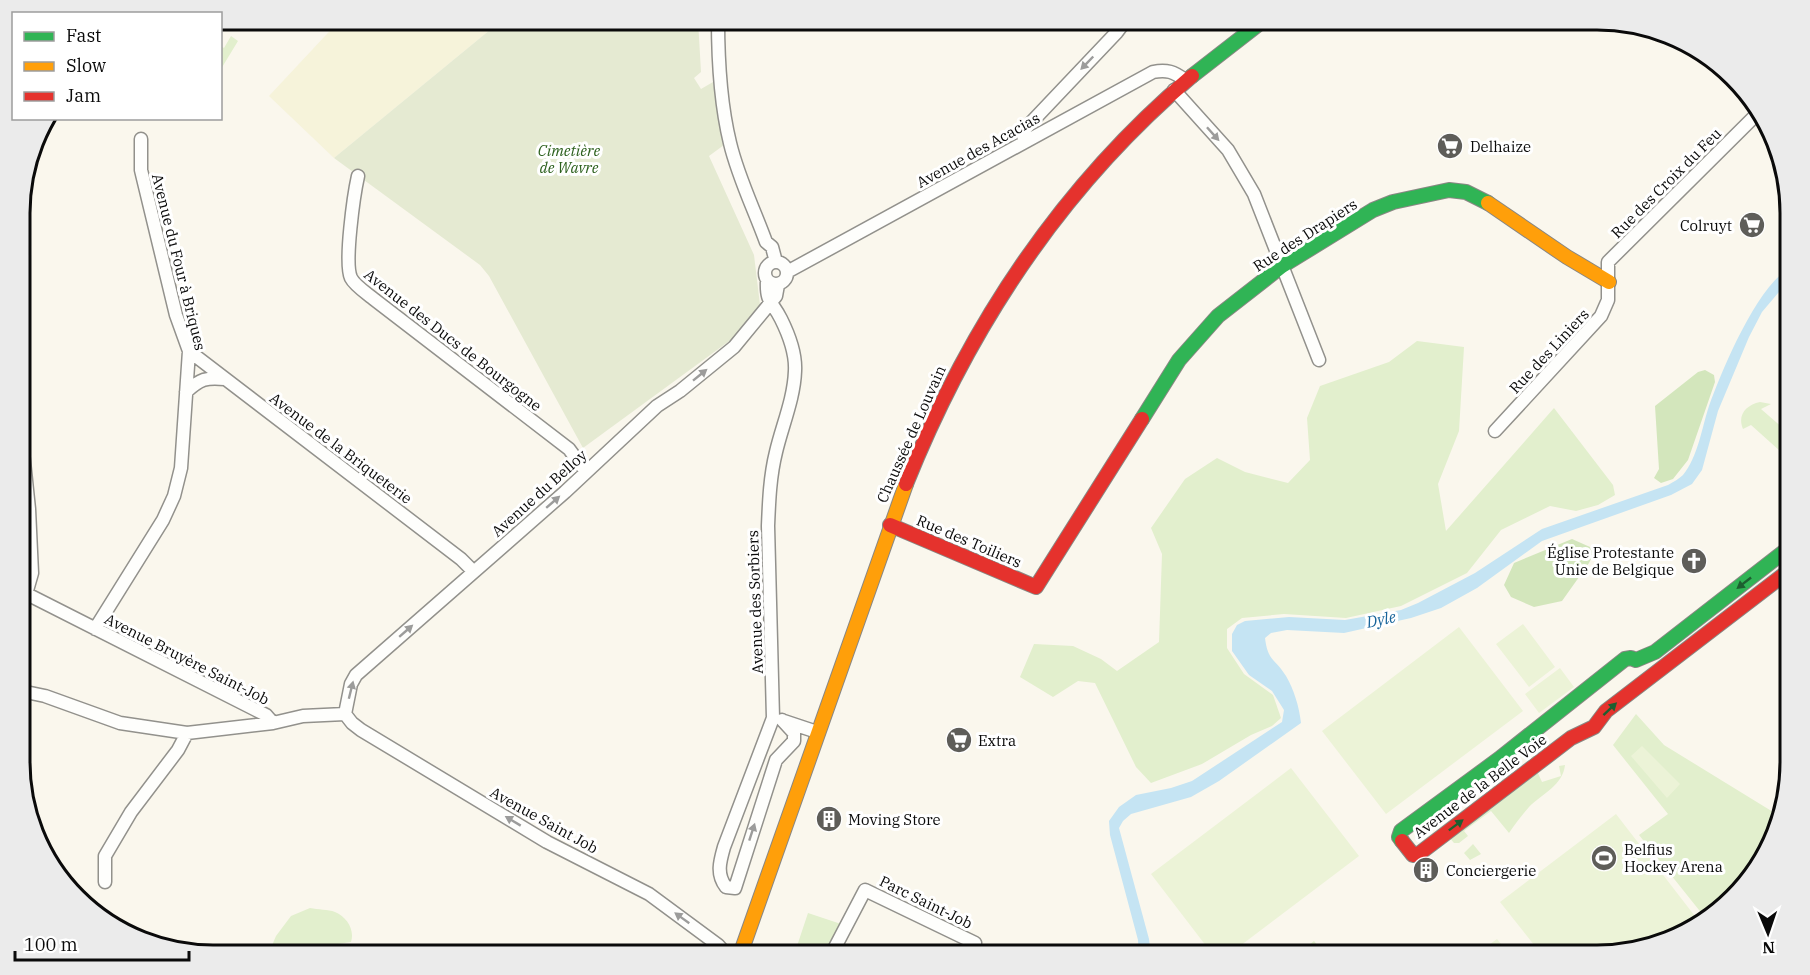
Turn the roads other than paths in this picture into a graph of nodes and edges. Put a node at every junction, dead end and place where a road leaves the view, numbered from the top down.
1 (718, 30) edge
2 (1118, 30) edge
3 (1249, 30) edge
4 (1185, 80) junction
5 (1174, 90) junction
6 (1753, 118) edge
7 (141, 139) dead end
8 (1023, 142) junction
9 (358, 176) dead end
10 (772, 264) junction
11 (1282, 266) junction
12 (787, 272) junction
13 (1609, 282) junction
14 (772, 283) junction
15 (770, 304) junction
16 (189, 351) junction
17 (1318, 360) dead end
18 (226, 379) junction
19 (186, 392) junction
20 (1495, 432) dead end
21 (586, 472) junction
22 (890, 525) junction
23 (30, 530) edge
24 (1780, 555) edge
25 (473, 571) junction
26 (30, 577) edge
27 (1780, 578) edge
28 (1036, 587) joint
29 (30, 596) edge
30 (95, 629) junction
31 (1636, 660) junction
32 (1650, 677) junction
33 (30, 693) edge
34 (345, 714) junction
35 (777, 719) junction
36 (273, 723) junction
37 (817, 732) junction
38 (187, 733) junction
39 (105, 882) dead end
40 (975, 943) dead end
41 (718, 945) edge
42 (743, 945) edge
43 (836, 945) edge

1 - 10 street
2 -> 8 street
3 - 4 street, Chaussée de Louvain
4 - 5 street, Chaussée de Louvain
4 - 8 street, Avenue des Acacias
5 -> 11 street
5 - 22 street, Chaussée de Louvain
6 - 13 street, Rue des Croix du Feu
7 - 16 street, Avenue du Four à Briques
8 - 12 street, Avenue des Acacias
9 - 21 street, Avenue des Ducs de Bourgogne
10 - 12 street
10 - 14 street
11 - 13 street, Rue des Drapiers
11 - 17 street
11 - 28 street, Rue des Drapiers
12 - 14 street
13 - 20 street, Rue des Liniers
14 - 15 street
21 -> 15 street, Avenue du Belloy
15 - 35 street, Avenue des Sorbiers
16 - 18 street, Avenue de la Briqueterie
16 - 19 street, Avenue du Four à Briques
18 - 19 street
18 - 25 street, Avenue de la Briqueterie
19 - 30 street, Avenue du Four à Briques
25 -> 21 street, Avenue du Belloy
22 - 28 street, Rue des Toiliers
22 - 37 street, Chaussée de Louvain
23 - 26 street
24 -> 31 street, Avenue de la Belle Voie
34 -> 25 street, Avenue du Belloy
27 - 32 street, Avenue de la Belle Voie
29 - 30 street, Avenue Bruyère Saint-Job
30 - 36 street, Avenue Bruyère Saint-Job
31 - 32 street
31 -> 32 street, Avenue de la Belle Voie
33 - 38 street
34 - 36 street, Avenue Bruyère Saint-Job
41 -> 34 street, Avenue Saint Job
35 -> 35 street, Avenue des Sorbiers
35 - 37 street
36 - 38 street
37 - 42 street, Chaussée de Louvain
38 - 39 street
40 - 43 street, Parc Saint-Job

